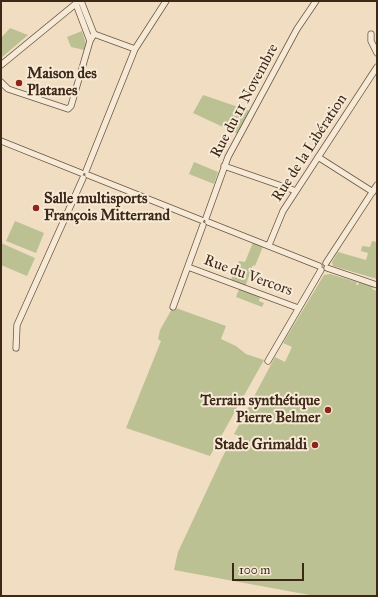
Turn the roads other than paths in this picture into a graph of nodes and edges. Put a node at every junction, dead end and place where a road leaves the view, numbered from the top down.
1 (166, 1) edge
2 (316, 1) edge
3 (79, 2) edge
4 (94, 34) junction
5 (370, 34) dead end
6 (90, 41) junction
7 (135, 49) junction
8 (377, 53) edge
9 (1, 64) edge
10 (377, 67) edge
11 (1, 82) edge
12 (1, 141) edge
13 (318, 157) junction
14 (224, 166) junction
15 (84, 174) junction
16 (377, 186) edge
17 (296, 191) junction
18 (373, 192) junction
19 (205, 221) junction
20 (270, 245) junction
21 (327, 266) junction
22 (188, 267) junction
23 (320, 268) junction
24 (377, 284) edge
25 (173, 307) dead end
26 (298, 308) junction
27 (16, 348) dead end
28 (268, 361) dead end

1 - 7 street
2 - 14 street, Rue du 11 Novembre
3 - 4 street
3 - 6 street
3 - 9 street
4 - 6 street
4 - 7 street
5 - 8 street
6 - 11 street
7 - 15 street
10 - 13 street, Rue de la Libération
12 - 15 street
13 - 17 street, Rue de la Libération
13 - 18 street
14 - 17 street
14 - 19 street, Rue du 11 Novembre
15 - 19 street
15 - 27 street
16 - 18 street
17 - 20 street, Rue de la Libération
18 - 21 street
19 - 20 street
19 - 22 street, Rue du 11 Novembre
20 - 23 street
21 - 23 street
21 - 24 street
22 - 25 street, Rue du 11 Novembre
22 - 26 street, Rue du Vercors
23 - 26 street
26 - 28 street

